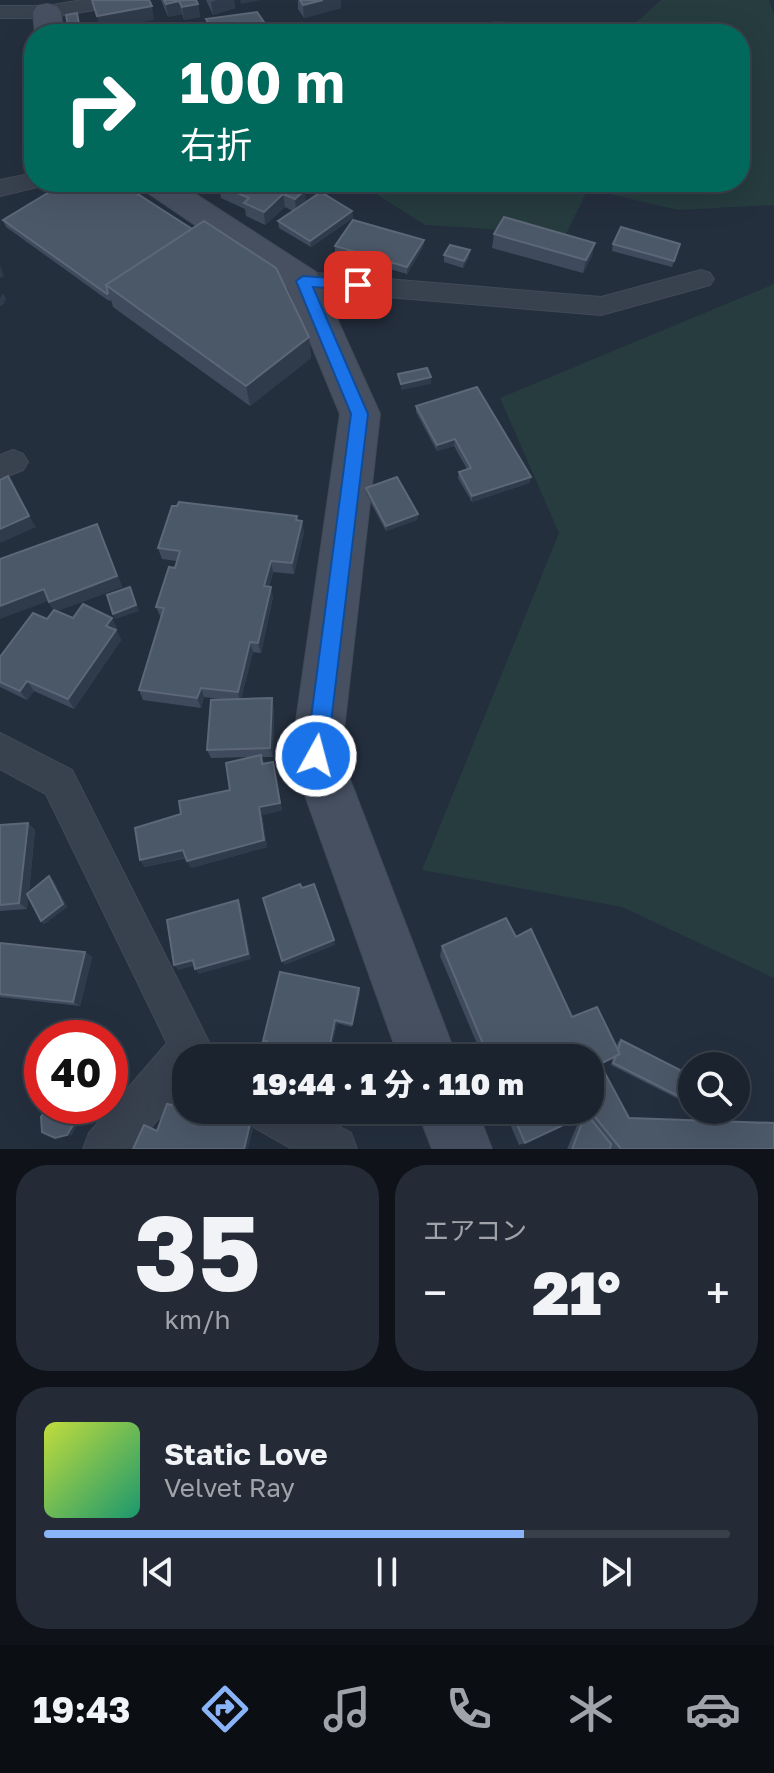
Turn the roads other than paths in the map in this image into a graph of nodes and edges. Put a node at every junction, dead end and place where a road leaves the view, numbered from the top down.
1 (118, 0) edge
2 (0, 12) edge
3 (48, 23) edge
4 (24, 183) edge
5 (0, 188) edge
6 (169, 192) edge
7 (701, 279) dead end
8 (303, 281) junction
9 (0, 750) edge
10 (190, 1044) edge
11 (423, 1044) edge
12 (172, 1076) edge
13 (290, 1124) edge
14 (452, 1124) edge
15 (105, 1149) edge
16 (335, 1149) edge
17 (462, 1149) edge

1 - 3 street
2 - 3 street
4 - 5 street
6 - 8 street
7 - 8 street
8 - 11 street
9 - 10 street
12 - 15 street
13 - 16 street
14 - 17 street

